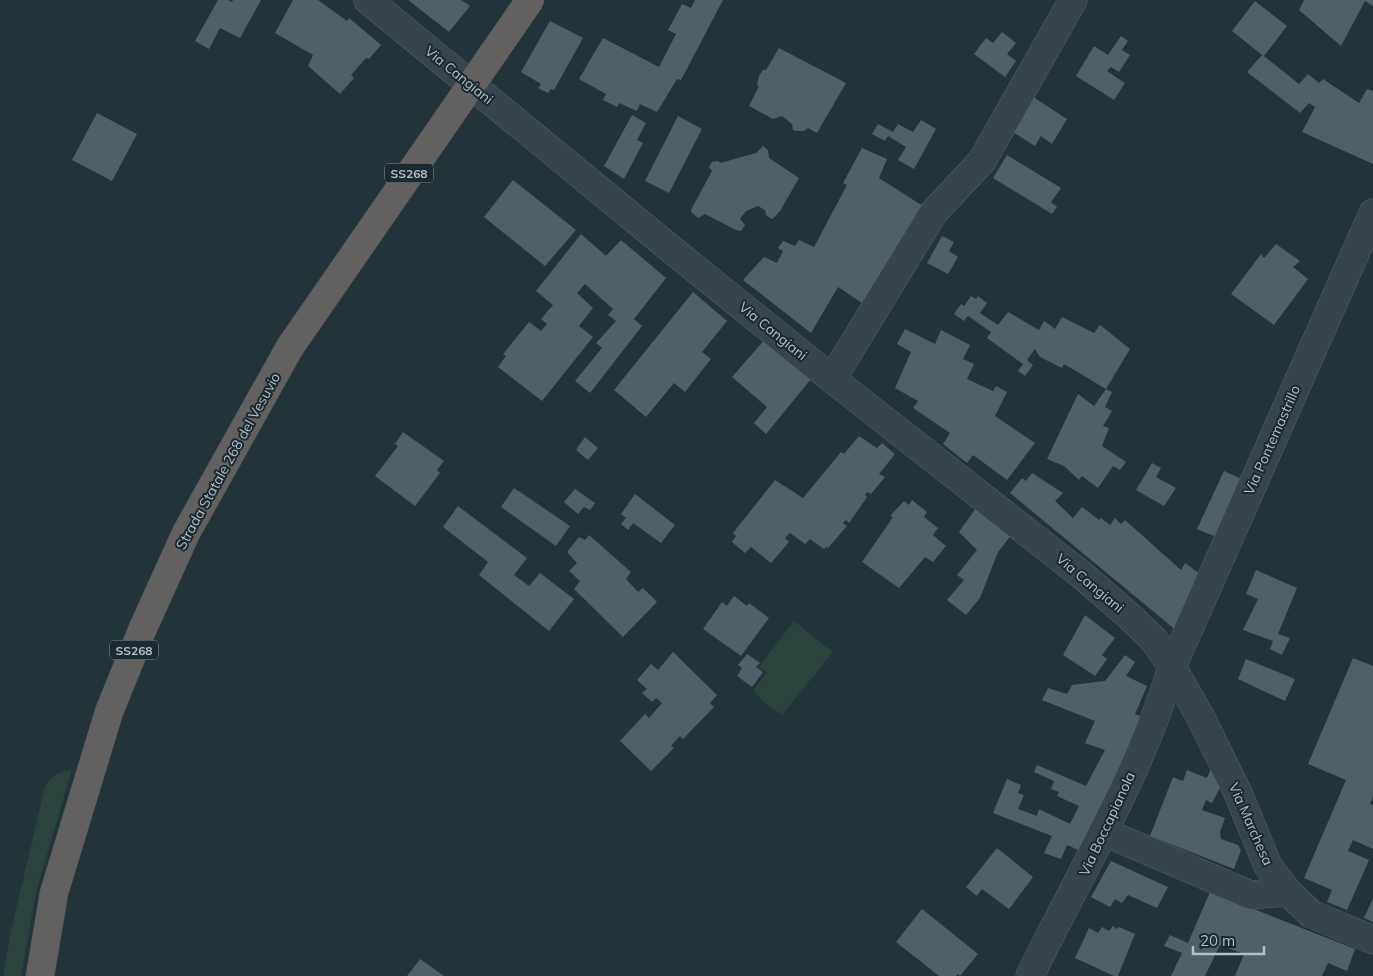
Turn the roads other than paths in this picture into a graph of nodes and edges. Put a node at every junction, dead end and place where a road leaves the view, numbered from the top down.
1 (368, 0) edge
2 (530, 0) edge
3 (1073, 0) edge
4 (1373, 214) edge
5 (832, 379) junction
6 (1172, 666) junction
7 (1104, 832) junction
8 (1288, 892) junction
9 (1373, 940) edge
10 (40, 976) edge
11 (1030, 976) edge

1 - 5 street, Via Cangiani
2 - 10 highway, Strada Statale 268 del Vesuvio / SS268, bridge
3 - 5 street
4 - 6 street, Via Pontemastrillo
5 - 6 street, Via Cangiani
6 - 7 street, Via Boccapianola
6 - 8 street, Via Marchesa
7 - 8 street
7 - 11 street, Via Boccapianola
8 - 9 street, Via Marchesa

